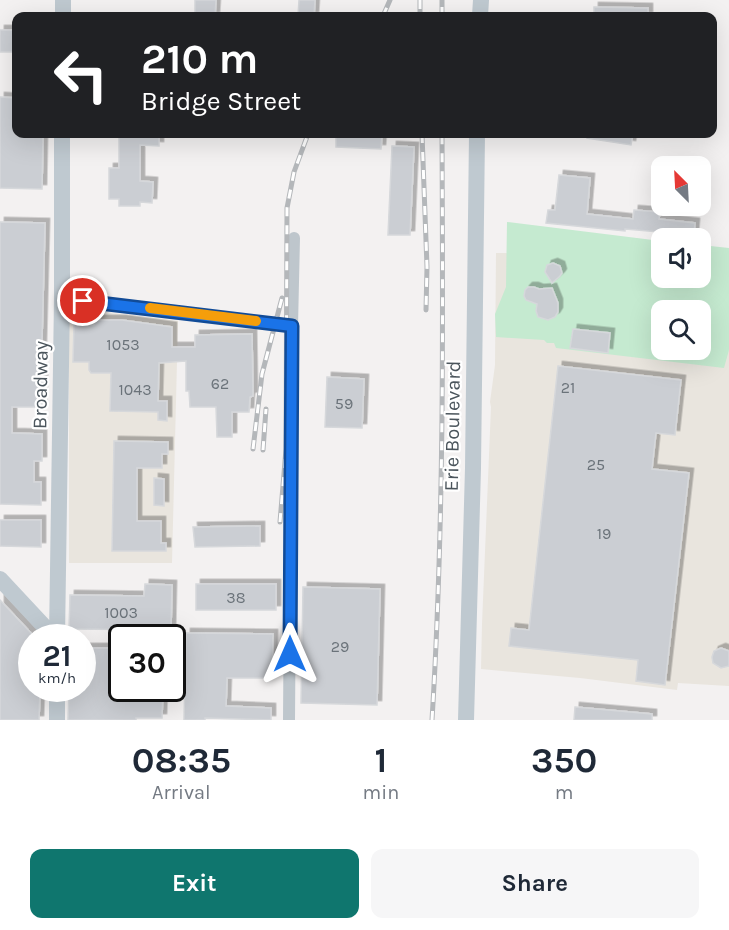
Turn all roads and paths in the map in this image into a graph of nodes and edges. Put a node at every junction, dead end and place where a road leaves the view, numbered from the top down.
1 (62, 138) edge
2 (477, 138) edge
3 (294, 238) dead end
4 (62, 298) junction
5 (292, 326) junction
6 (0, 579) edge
7 (43, 624) edge
8 (56, 624) edge
9 (57, 702) edge
10 (57, 720) edge
11 (289, 720) edge
12 (466, 720) edge

1 - 4 street, Broadway
2 - 12 street, Erie Boulevard
3 - 5 street
4 - 5 street
4 - 8 street, Broadway
5 - 11 street
6 - 7 street
9 - 10 street

